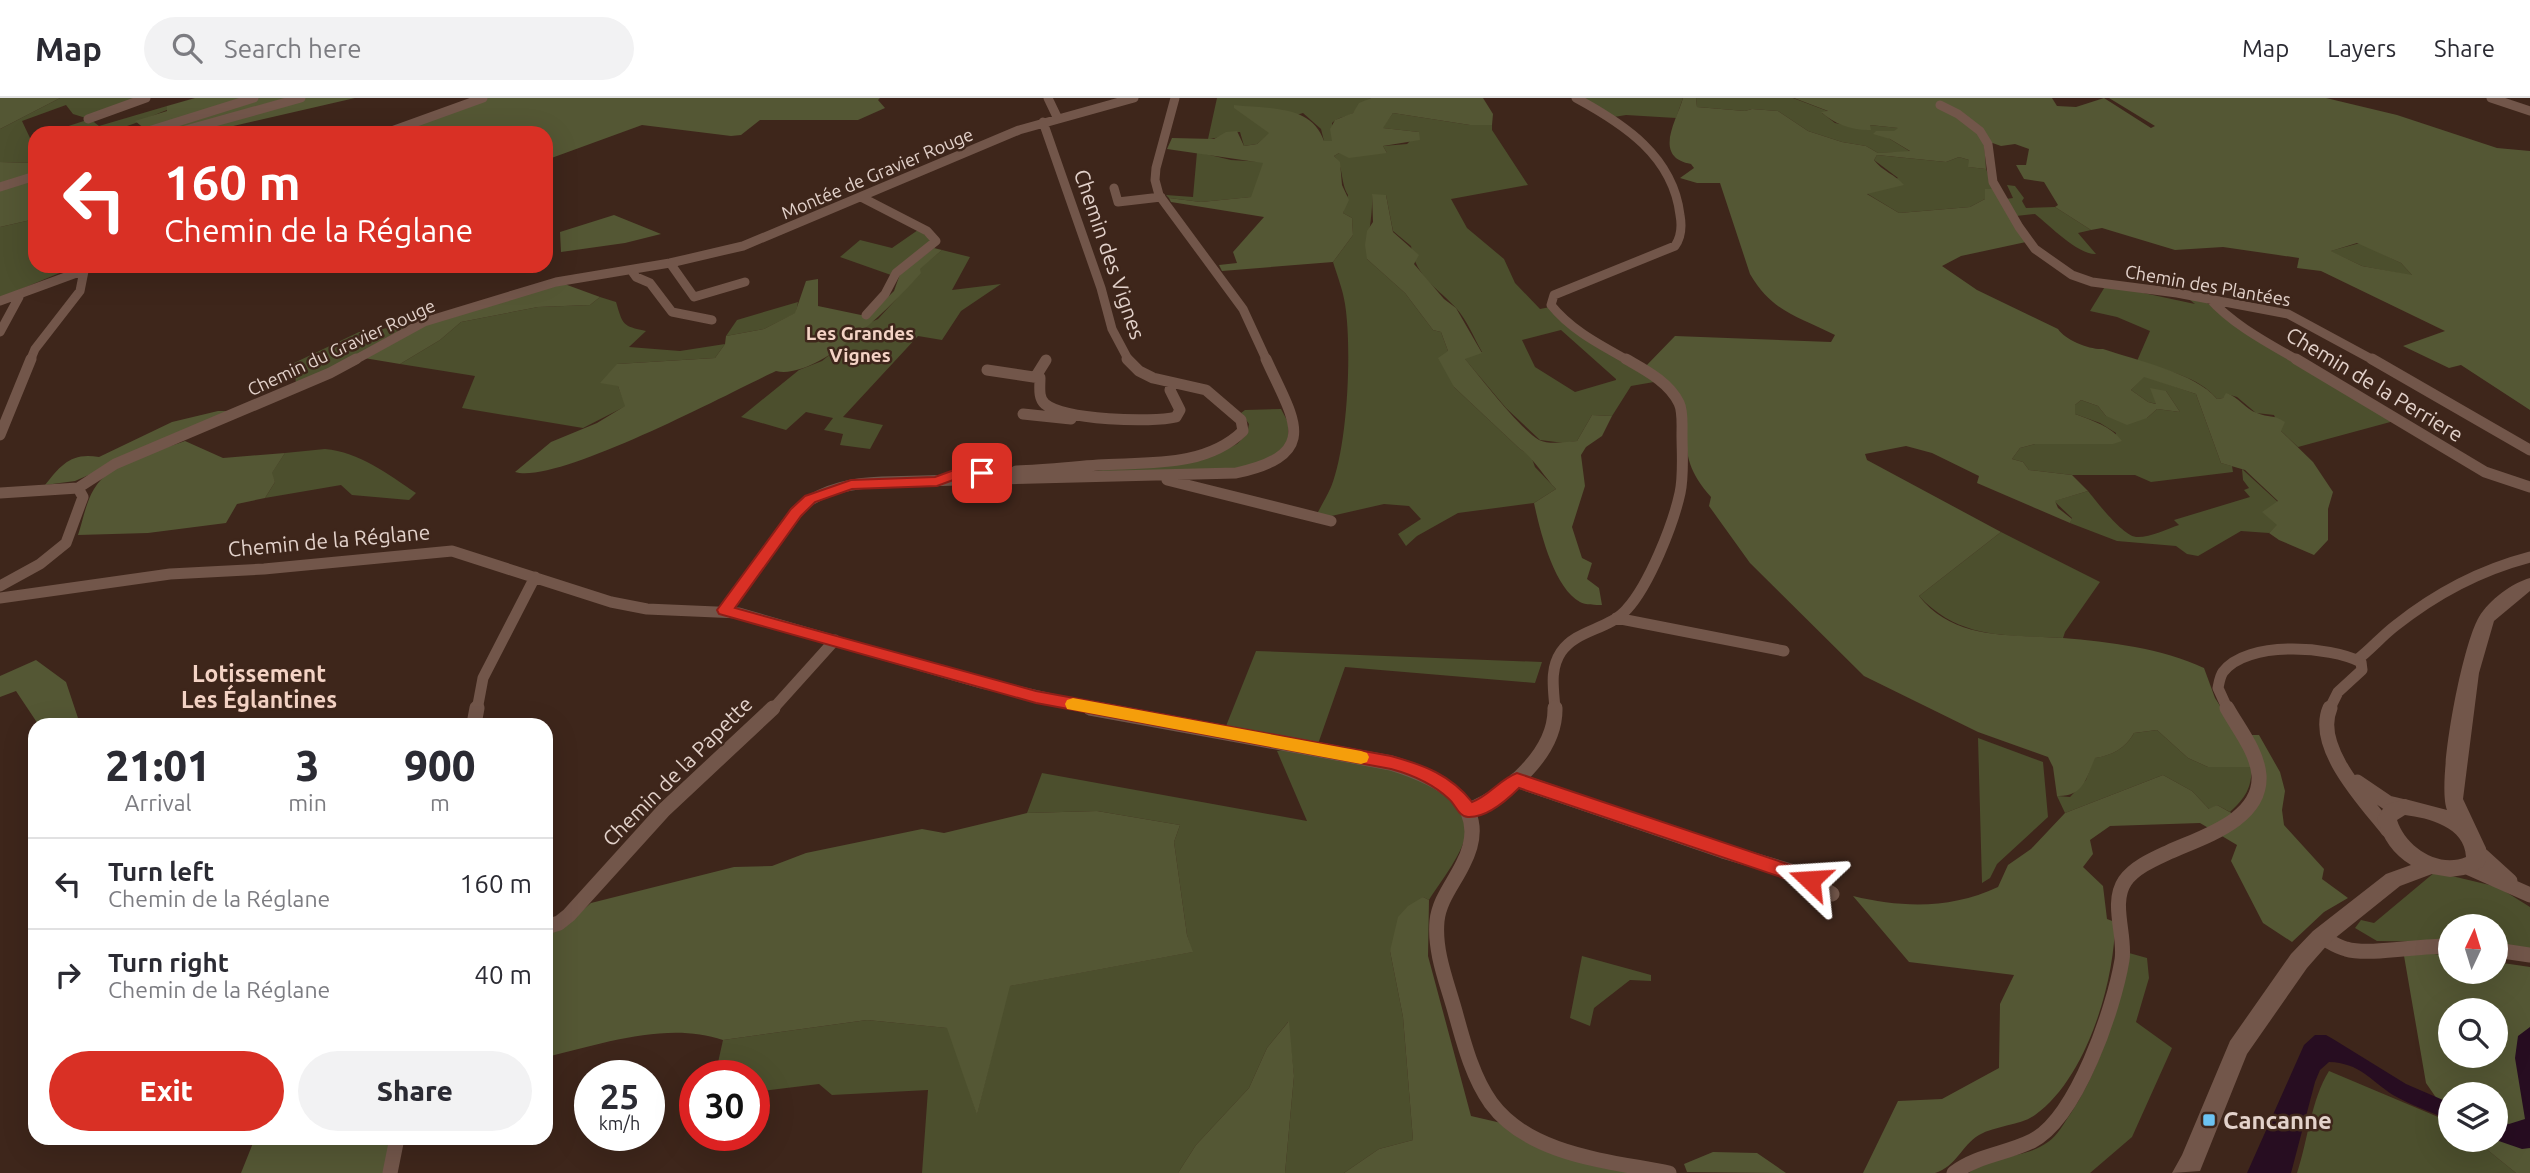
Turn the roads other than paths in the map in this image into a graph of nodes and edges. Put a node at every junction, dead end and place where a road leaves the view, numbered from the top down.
1 (146, 98) edge
2 (254, 98) edge
3 (301, 98) edge
4 (483, 98) edge
5 (1048, 98) edge
6 (1134, 98) edge
7 (1175, 98) edge
8 (1576, 98) edge
9 (2491, 98) edge
10 (1940, 105) dead end
11 (2530, 111) edge
12 (88, 119) dead end
13 (1058, 119) junction
14 (1043, 122) junction
15 (164, 126) edge
16 (200, 126) edge
17 (405, 126) edge
18 (28, 178) edge
19 (0, 187) edge
20 (1114, 188) dead end
21 (861, 197) junction
22 (1161, 197) junction
23 (670, 263) junction
24 (631, 270) junction
25 (72, 273) edge
26 (84, 273) edge
27 (745, 282) dead end
28 (16, 296) junction
29 (2209, 298) junction
30 (0, 301) edge
31 (5, 314) edge
32 (866, 315) dead end
33 (712, 320) dead end
34 (0, 332) edge
35 (1046, 360) dead end
36 (987, 370) dead end
37 (1036, 376) junction
38 (1172, 383) junction
39 (1023, 414) dead end
40 (1097, 417) junction
41 (0, 435) edge
42 (2530, 450) edge
43 (1153, 476) junction
44 (937, 481) junction
45 (2530, 487) edge
46 (78, 488) junction
47 (0, 493) edge
48 (1331, 521) dead end
49 (2530, 557) edge
50 (535, 577) junction
51 (2530, 584) edge
52 (0, 586) edge
53 (0, 598) edge
54 (724, 610) junction
55 (1616, 618) junction
56 (835, 640) junction
57 (1784, 651) dead end
58 (2358, 659) junction
59 (475, 718) edge
60 (2343, 771) junction
61 (1517, 780) junction
62 (2454, 785) junction
63 (2413, 808) junction
64 (1469, 810) junction
65 (2466, 833) junction
66 (2393, 837) junction
67 (2472, 859) junction
68 (2433, 865) junction
69 (2393, 880) junction
70 (2524, 892) edge
71 (1832, 894) dead end
72 (553, 925) edge
73 (2321, 937) junction
74 (2438, 946) edge
75 (2508, 952) edge
76 (2530, 955) edge
77 (396, 1145) edge
78 (390, 1173) edge
79 (1669, 1173) edge
80 (1954, 1173) edge
81 (2184, 1173) edge

1 - 12 street
2 - 15 street
3 - 16 street
4 - 17 street
5 - 13 street
6 - 13 street, Montée de Gravier Rouge
7 - 22 street
8 - 55 street
9 - 11 street
10 - 29 street, Chemin des Plantées
13 - 14 street, Montée de Gravier Rouge
14 - 21 street, Montée de Gravier Rouge
14 - 38 street, Chemin des Vignes
18 - 19 street
20 - 22 street
21 - 23 street, Montée de Gravier Rouge
21 - 32 street
22 - 43 street
23 - 24 street, Montée de Gravier Rouge
23 - 27 street
24 - 33 street
24 - 46 street, Chemin du Gravier Rouge
25 - 28 street
26 - 41 street
28 - 30 street
28 - 31 street
29 - 42 street, Chemin des Plantées
29 - 45 street, Chemin de la Perriere
31 - 34 street
35 - 37 street
36 - 37 street
37 - 40 street
38 - 40 street
38 - 44 street, Chemin des Vignes
39 - 40 street
43 - 44 street
43 - 48 street
44 - 54 street
46 - 47 street
46 - 52 street
49 - 58 street
50 - 53 street, Chemin de la Réglane
50 - 54 street, Chemin de la Réglane
50 - 59 street
51 - 62 main road
54 - 56 street, Chemin de la Réglane
55 - 57 street
55 - 61 street
56 - 64 street, Chemin de la Réglane
56 - 72 street, Chemin de la Papette
58 - 60 street
58 - 80 street
60 - 63 street
60 - 66 street
61 - 64 street
61 - 71 street
62 - 63 main road
62 - 65 main road
63 - 65 main road
63 - 66 main road
64 - 79 street
65 - 67 main road
66 - 68 main road
66 - 69 main road
67 - 68 main road
67 - 70 street
68 - 69 main road
69 - 73 main road
73 - 74 street
73 - 81 main road
75 - 76 street
77 - 78 street

